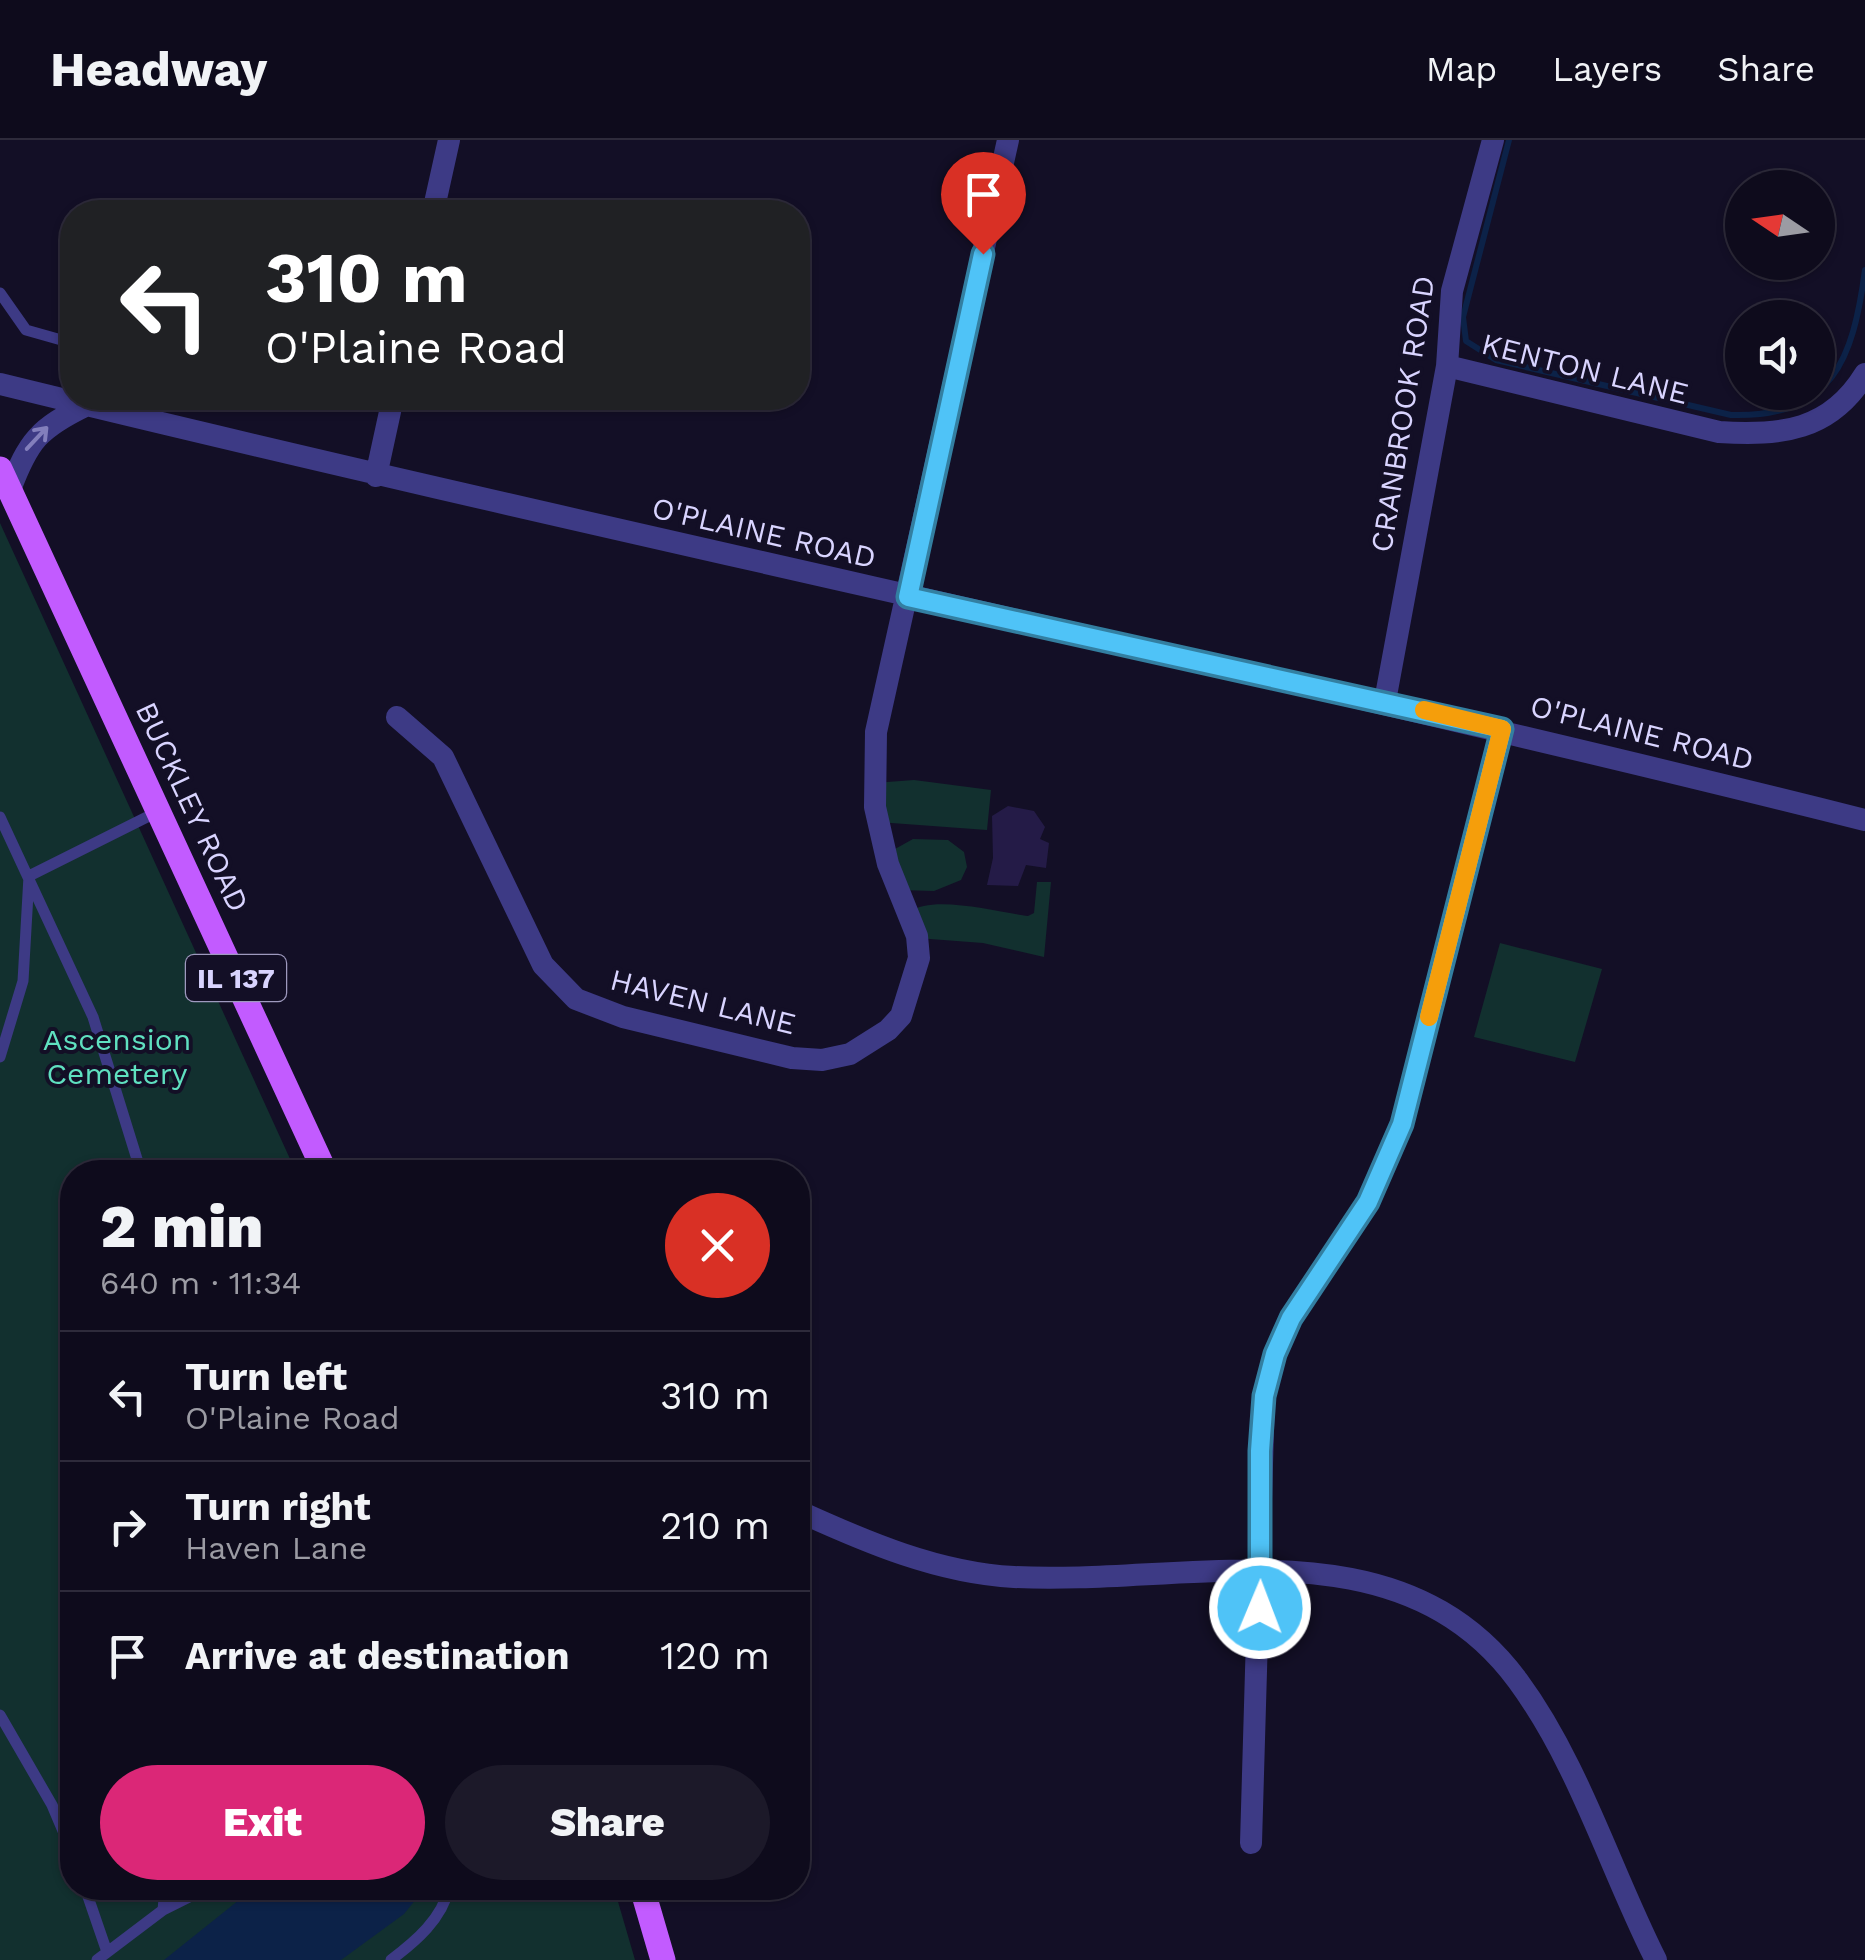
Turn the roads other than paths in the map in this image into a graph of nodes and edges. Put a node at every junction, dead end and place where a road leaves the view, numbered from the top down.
1 (449, 140) edge
2 (1008, 140) edge
3 (1493, 140) edge
4 (436, 200) edge
5 (0, 294) edge
6 (60, 340) edge
7 (1447, 366) junction
8 (1865, 374) edge
9 (0, 384) edge
10 (60, 398) edge
11 (66, 410) edge
12 (108, 410) edge
13 (390, 410) edge
14 (376, 476) junction
15 (5, 480) edge
16 (908, 597) junction
17 (1384, 701) junction
18 (398, 717) dead end
19 (1502, 729) junction
20 (159, 811) junction
21 (0, 816) edge
22 (1865, 820) edge
23 (29, 876) junction
24 (0, 1056) edge
25 (137, 1160) edge
26 (319, 1160) edge
27 (810, 1517) edge
28 (1262, 1568) junction
29 (0, 1715) edge
30 (60, 1824) edge
31 (1251, 1843) dead end
32 (88, 1900) edge
33 (164, 1900) edge
34 (183, 1900) edge
35 (446, 1900) edge
36 (646, 1900) edge
37 (163, 1910) junction
38 (102, 1956) edge
39 (391, 1960) edge
40 (663, 1960) edge
41 (1656, 1960) edge

1 - 4 street
2 - 16 street, HAVEN LANE
3 - 7 street, CRANBROOK ROAD
5 - 6 lane
7 - 8 street, KENTON LANE
7 - 17 street, CRANBROOK ROAD
9 - 10 street, O'PLAINE ROAD
15 -> 11 street
12 - 14 street, O'PLAINE ROAD
13 - 14 street
14 - 16 street, O'PLAINE ROAD
15 - 20 main road, BUCKLEY ROAD / IL 137
16 - 17 street, O'PLAINE ROAD
16 - 18 street, HAVEN LANE
17 - 19 street, O'PLAINE ROAD
19 - 22 street, O'PLAINE ROAD
19 - 28 street
20 - 23 lane
20 - 26 main road, BUCKLEY ROAD / IL 137
21 - 23 lane
23 - 24 lane
23 - 25 lane
27 - 28 street
28 - 31 street
28 - 41 street
29 - 30 lane
32 - 38 lane
33 - 37 lane
34 - 37 lane
35 - 39 lane
36 - 40 main road
37 - 38 lane

